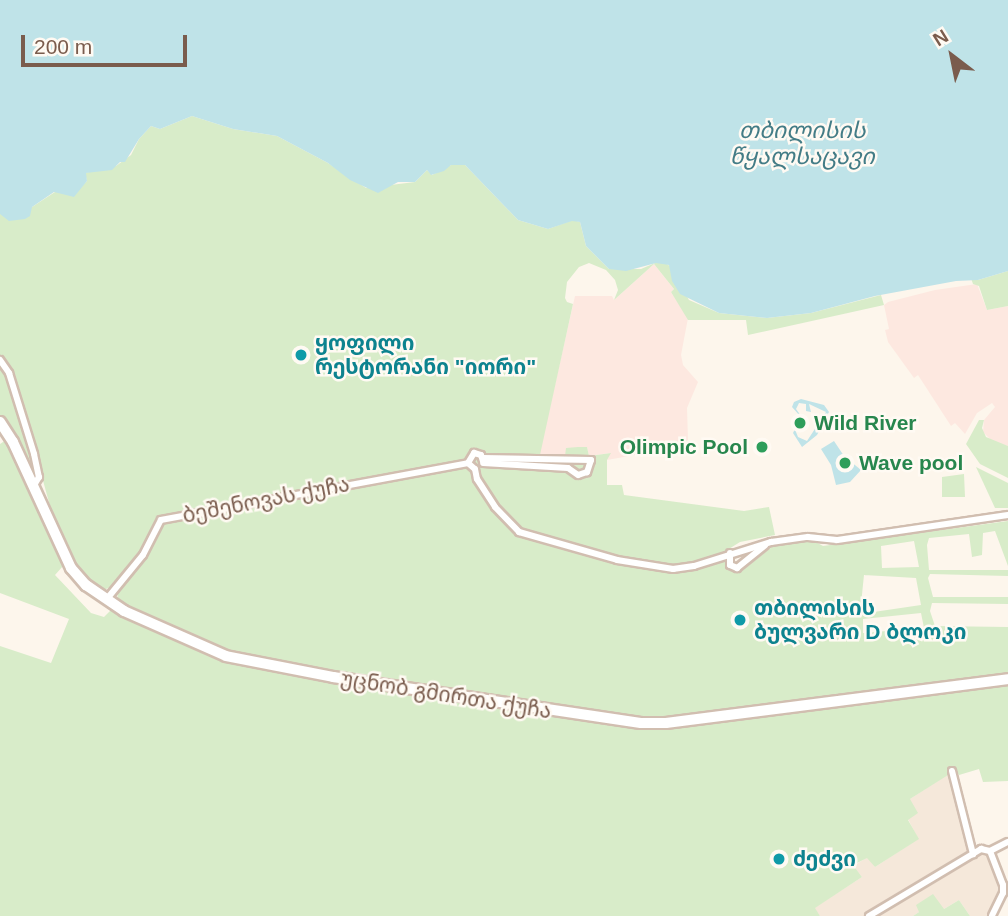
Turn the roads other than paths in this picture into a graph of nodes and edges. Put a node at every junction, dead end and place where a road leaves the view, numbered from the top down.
1 (0, 360) edge
2 (0, 422) edge
3 (483, 460) junction
4 (468, 463) junction
5 (475, 468) junction
6 (33, 486) junction
7 (1008, 515) edge
8 (768, 543) junction
9 (730, 553) junction
10 (106, 600) junction
11 (1008, 679) edge
12 (952, 771) dead end
13 (1008, 842) edge
14 (990, 852) junction
15 (973, 854) junction
16 (869, 916) edge
17 (992, 916) edge

1 - 6 street
2 - 6 main road, უცნობ გმირთა ქუჩა
3 - 3 street
3 - 4 street, ბეშენოვას ქუჩა
3 - 5 street
4 - 5 street
4 - 10 street, ბეშენოვას ქუჩა
5 - 9 street
6 - 10 main road, უცნობ გმირთა ქუჩა
7 - 8 street
8 - 9 street
8 - 9 street
10 - 11 main road, უცნობ გმირთა ქუჩა
12 - 15 street
13 - 14 street
14 - 15 street
14 - 17 street
15 - 16 street

